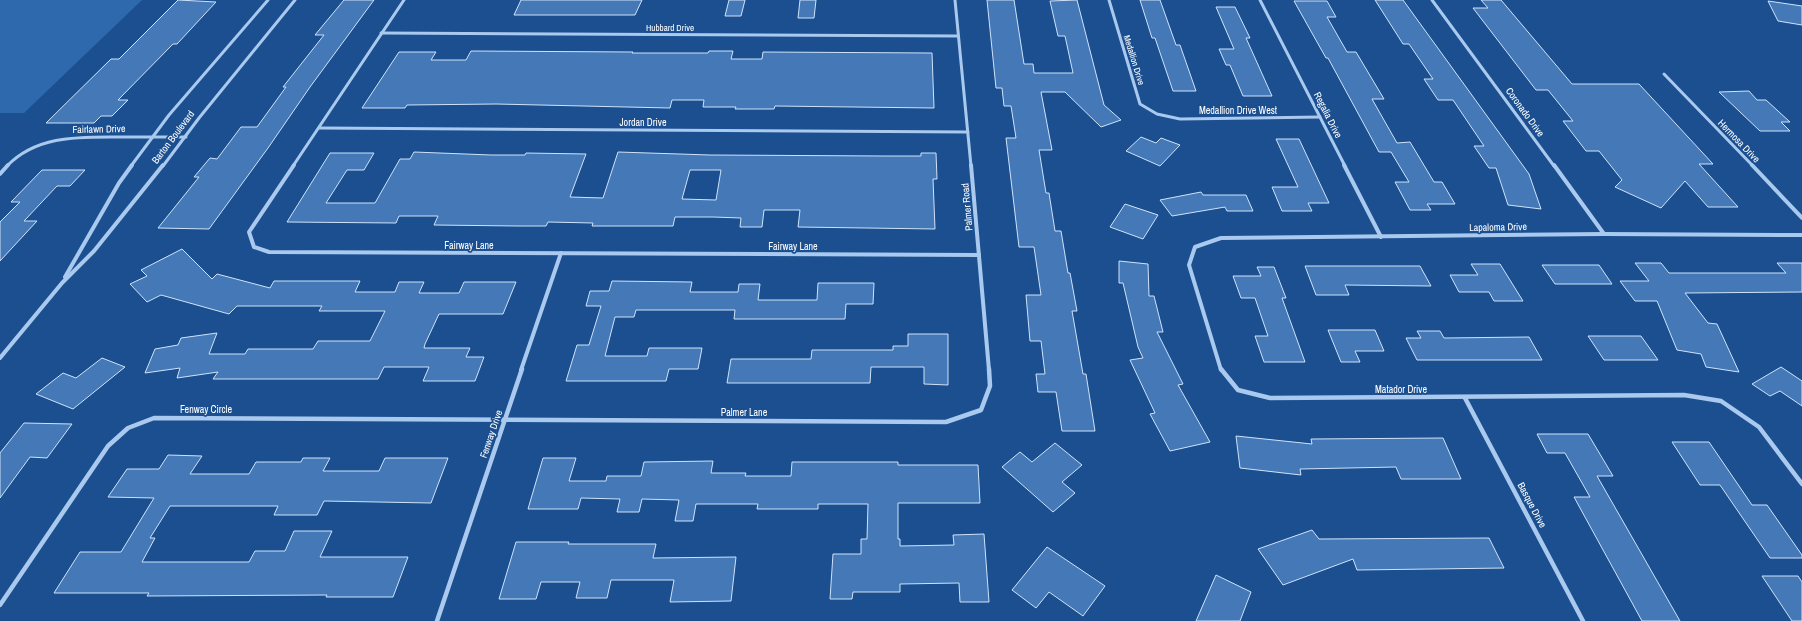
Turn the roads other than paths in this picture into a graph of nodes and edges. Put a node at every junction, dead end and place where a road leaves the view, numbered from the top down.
1 (268, 0) edge
2 (295, 0) edge
3 (404, 0) edge
4 (955, 0) edge
5 (1108, 0) edge
6 (1260, 0) edge
7 (1432, 0) edge
8 (382, 33) junction
9 (958, 36) junction
10 (1664, 74) dead end
11 (1157, 114) joint
12 (1320, 117) junction
13 (319, 128) junction
14 (968, 132) junction
15 (153, 137) junction
16 (186, 137) junction
17 (0, 174) edge
18 (1802, 218) edge
19 (1604, 234) junction
20 (1802, 235) edge
21 (1381, 237) junction
22 (1195, 247) joint
23 (561, 253) junction
24 (979, 255) junction
25 (62, 283) junction
26 (0, 358) edge
27 (1465, 398) junction
28 (981, 410) joint
29 (505, 419) junction
30 (1802, 484) edge
31 (0, 605) edge
32 (437, 621) edge
33 (1583, 621) edge

1 - 15 street, Barton Boulevard
2 - 16 street, Barton Boulevard
3 - 8 street, Fairway Lane
4 - 9 street, Palmer Road
5 - 11 street, Medallion Drive
6 - 12 street, Regalia Drive
7 - 19 street, Coronado Drive
8 - 9 street, Hubbard Drive
8 - 13 street, Fairway Lane
9 - 14 street, Palmer Road
10 - 18 street, Hermosa Drive
11 - 12 street, Medallion Drive West
12 - 21 street, Regalia Drive
13 - 14 street, Jordan Drive
13 - 23 street, Fairway Lane
14 - 24 street, Palmer Road
15 - 16 street, Fairlawn Drive
15 - 17 street, Fairlawn Drive
15 - 25 street, Barton Boulevard
16 - 25 street, Barton Boulevard
19 - 20 street, Lapaloma Drive
19 - 21 street, Lapaloma Drive
21 - 22 street, Lapaloma Drive
22 - 27 street, Matador Drive
23 - 24 street, Fairway Lane
23 - 29 street, Fenway Drive
24 - 28 street, Palmer Road
25 - 26 street, Barton Boulevard
27 - 30 street, Matador Drive
27 - 33 street, Basque Drive
28 - 29 street, Palmer Lane
29 - 31 street, Fenway Circle
29 - 32 street, Fenway Drive

